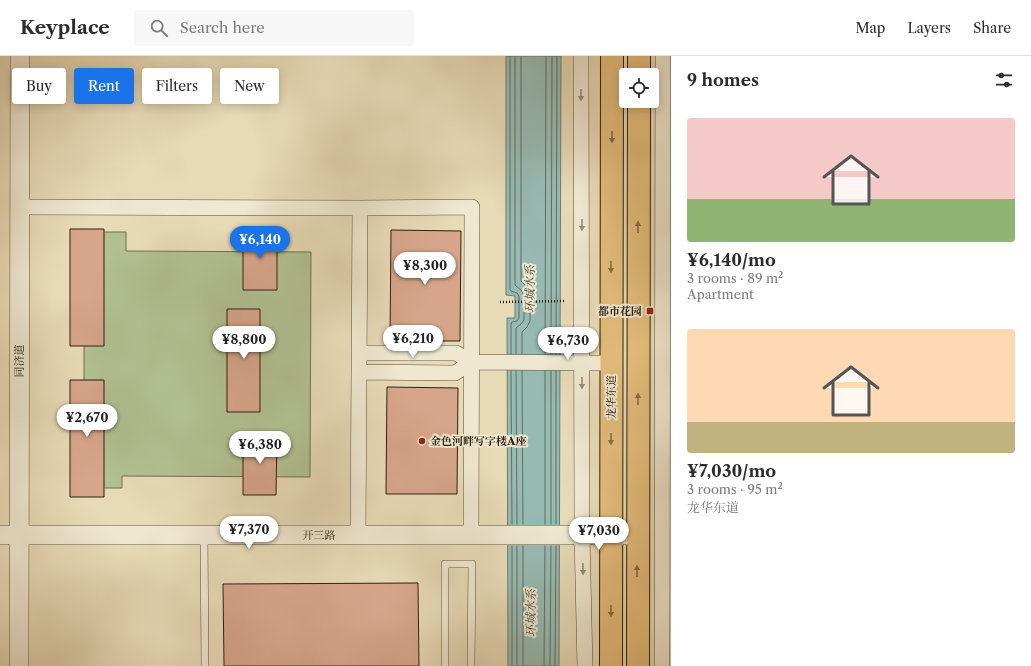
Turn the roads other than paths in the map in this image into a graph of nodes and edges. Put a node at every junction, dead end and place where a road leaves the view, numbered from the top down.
1 (20, 56) edge
2 (581, 56) edge
3 (612, 56) edge
4 (639, 56) edge
5 (663, 56) edge
6 (639, 68) edge
7 (639, 108) edge
8 (667, 108) edge
9 (20, 207) junction
10 (360, 208) junction
11 (359, 353) junction
12 (472, 362) junction
13 (582, 363) junction
14 (611, 363) junction
15 (359, 372) junction
16 (471, 534) junction
17 (666, 534) edge
18 (204, 535) junction
19 (358, 535) junction
20 (582, 535) junction
21 (611, 535) junction
22 (637, 535) junction
23 (9, 536) edge
24 (19, 666) edge
25 (205, 666) edge
26 (444, 666) edge
27 (471, 666) edge
28 (585, 666) edge
29 (611, 666) edge
30 (638, 666) edge
31 (662, 666) edge

1 - 9 street, 同济道
2 -> 13 street
3 -> 14 main road, 龙华东道
4 - 6 main road
5 - 8 street
22 -> 7 main road
8 - 17 street
9 - 10 street
9 - 23 street, 同济道
10 - 11 street
10 - 12 street
11 - 12 street
11 - 15 street
12 - 13 street
12 - 15 street
12 - 16 street
13 - 14 street
13 -> 20 street
14 -> 21 main road, 龙华东道
15 - 19 street
16 - 19 street, 开三路
16 - 20 street, 开三路
17 - 22 street
17 - 31 street
18 - 19 street, 开三路
18 - 23 street, 开三路
18 - 25 lane
20 - 21 street, 开三路
20 -> 28 street
21 - 22 street, 开三路
21 -> 29 main road, 龙华东道
30 -> 22 main road
23 - 24 street, 同济道
26 - 27 lane

